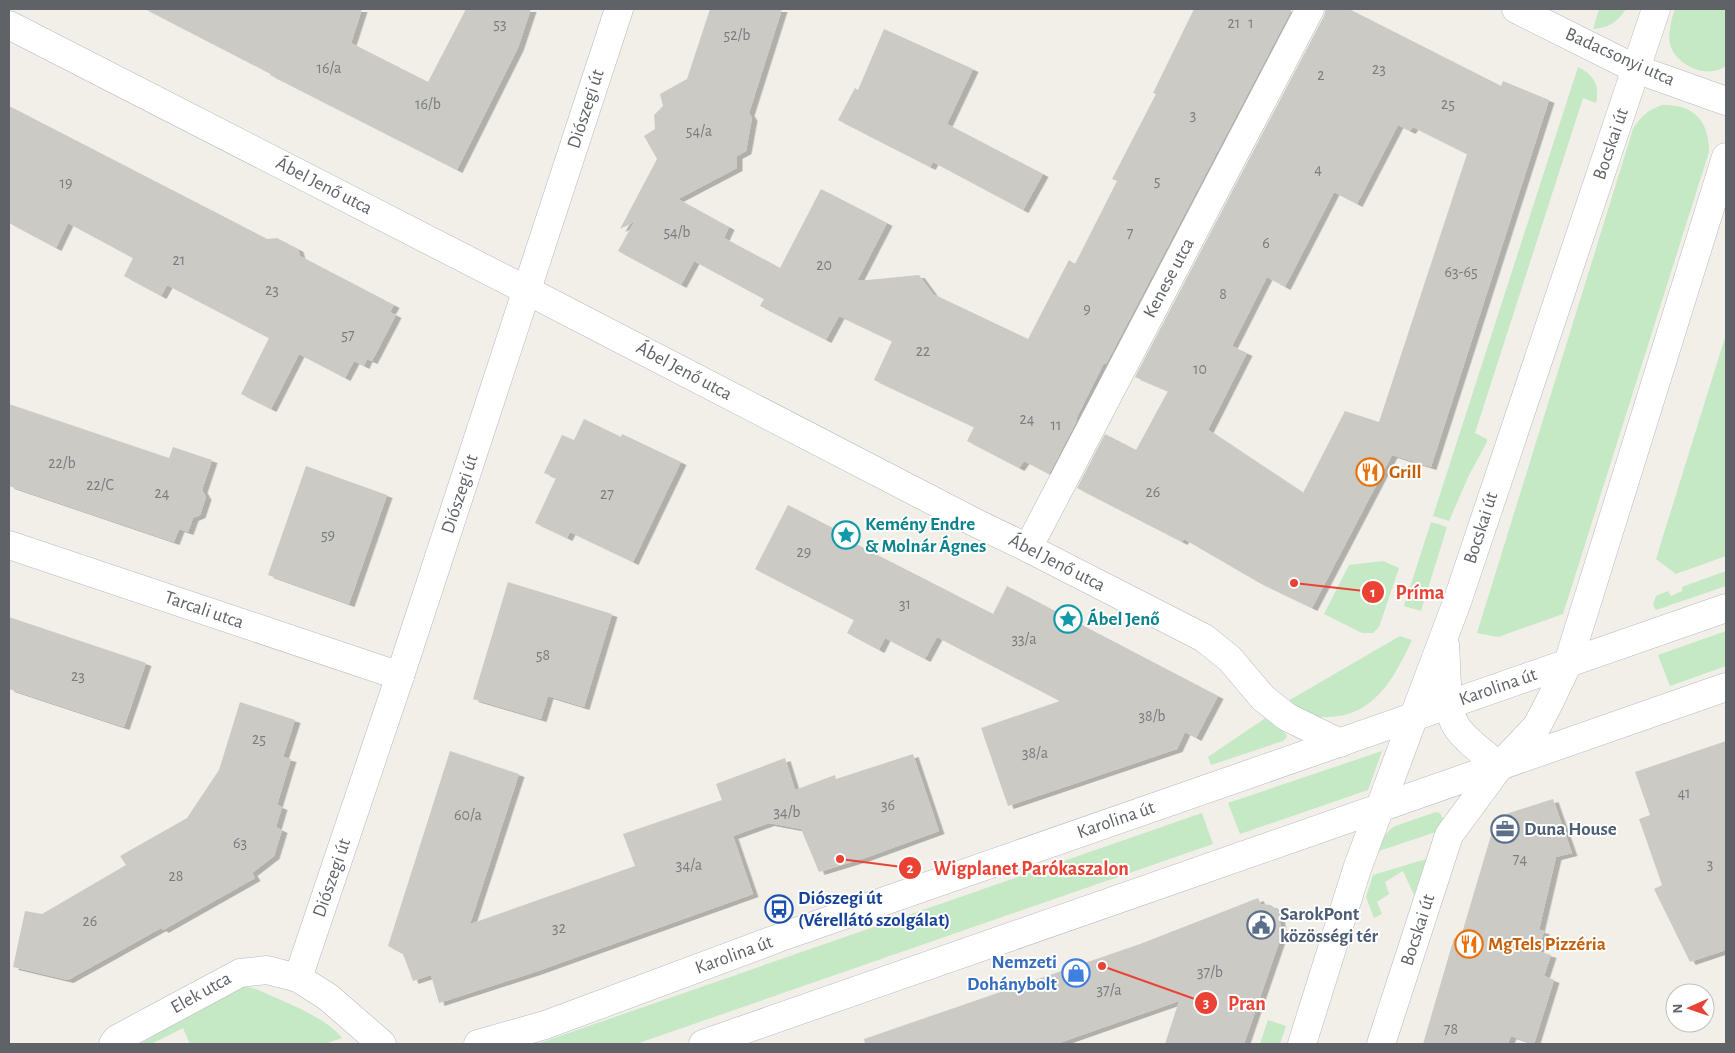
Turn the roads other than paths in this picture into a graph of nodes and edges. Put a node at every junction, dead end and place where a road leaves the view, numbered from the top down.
1 (619, 9) edge
2 (1310, 9) edge
3 (1516, 9) edge
4 (1656, 9) edge
5 (9, 25) edge
6 (1636, 69) junction
7 (1726, 101) edge
8 (1726, 157) edge
9 (526, 290) junction
10 (9, 545) edge
11 (1028, 548) junction
12 (1726, 608) edge
13 (1445, 635) junction
14 (1568, 663) junction
15 (400, 676) junction
16 (1726, 687) edge
17 (1449, 704) junction
18 (1414, 716) junction
19 (1340, 743) junction
20 (1500, 766) junction
21 (1380, 807) junction
22 (298, 978) junction
23 (113, 1044) edge
24 (382, 1044) edge
25 (478, 1044) edge
26 (703, 1044) edge
27 (1302, 1044) edge
28 (1381, 1044) edge

1 - 9 street, Diószegi út
2 - 11 street, Kenese utca
3 - 6 street, Badacsonyi utca
4 - 6 street, Bocskai út
5 - 9 street, Ábel Jenő utca
6 - 7 street, Badacsonyi utca
6 - 13 street, Bocskai út
8 - 14 street, Bocskai út
9 - 11 street, Ábel Jenő utca
9 - 15 street, Diószegi út
10 - 15 street, Tarcali utca
11 - 19 street, Ábel Jenő utca
12 - 14 street, Karolina út
13 - 17 street
13 - 18 street, Bocskai út
14 - 17 street, Karolina út
14 - 20 street, Bocskai út
15 - 22 street, Diószegi út
16 - 20 street
17 - 18 street, Karolina út
17 - 20 street
18 - 19 street, Karolina út
18 - 21 street, Bocskai út
19 - 25 street, Karolina út
20 - 21 street
20 - 28 street, Bocskai út
21 - 26 street
21 - 27 street, Bocskai út
22 - 23 street, Elek utca
22 - 24 street

